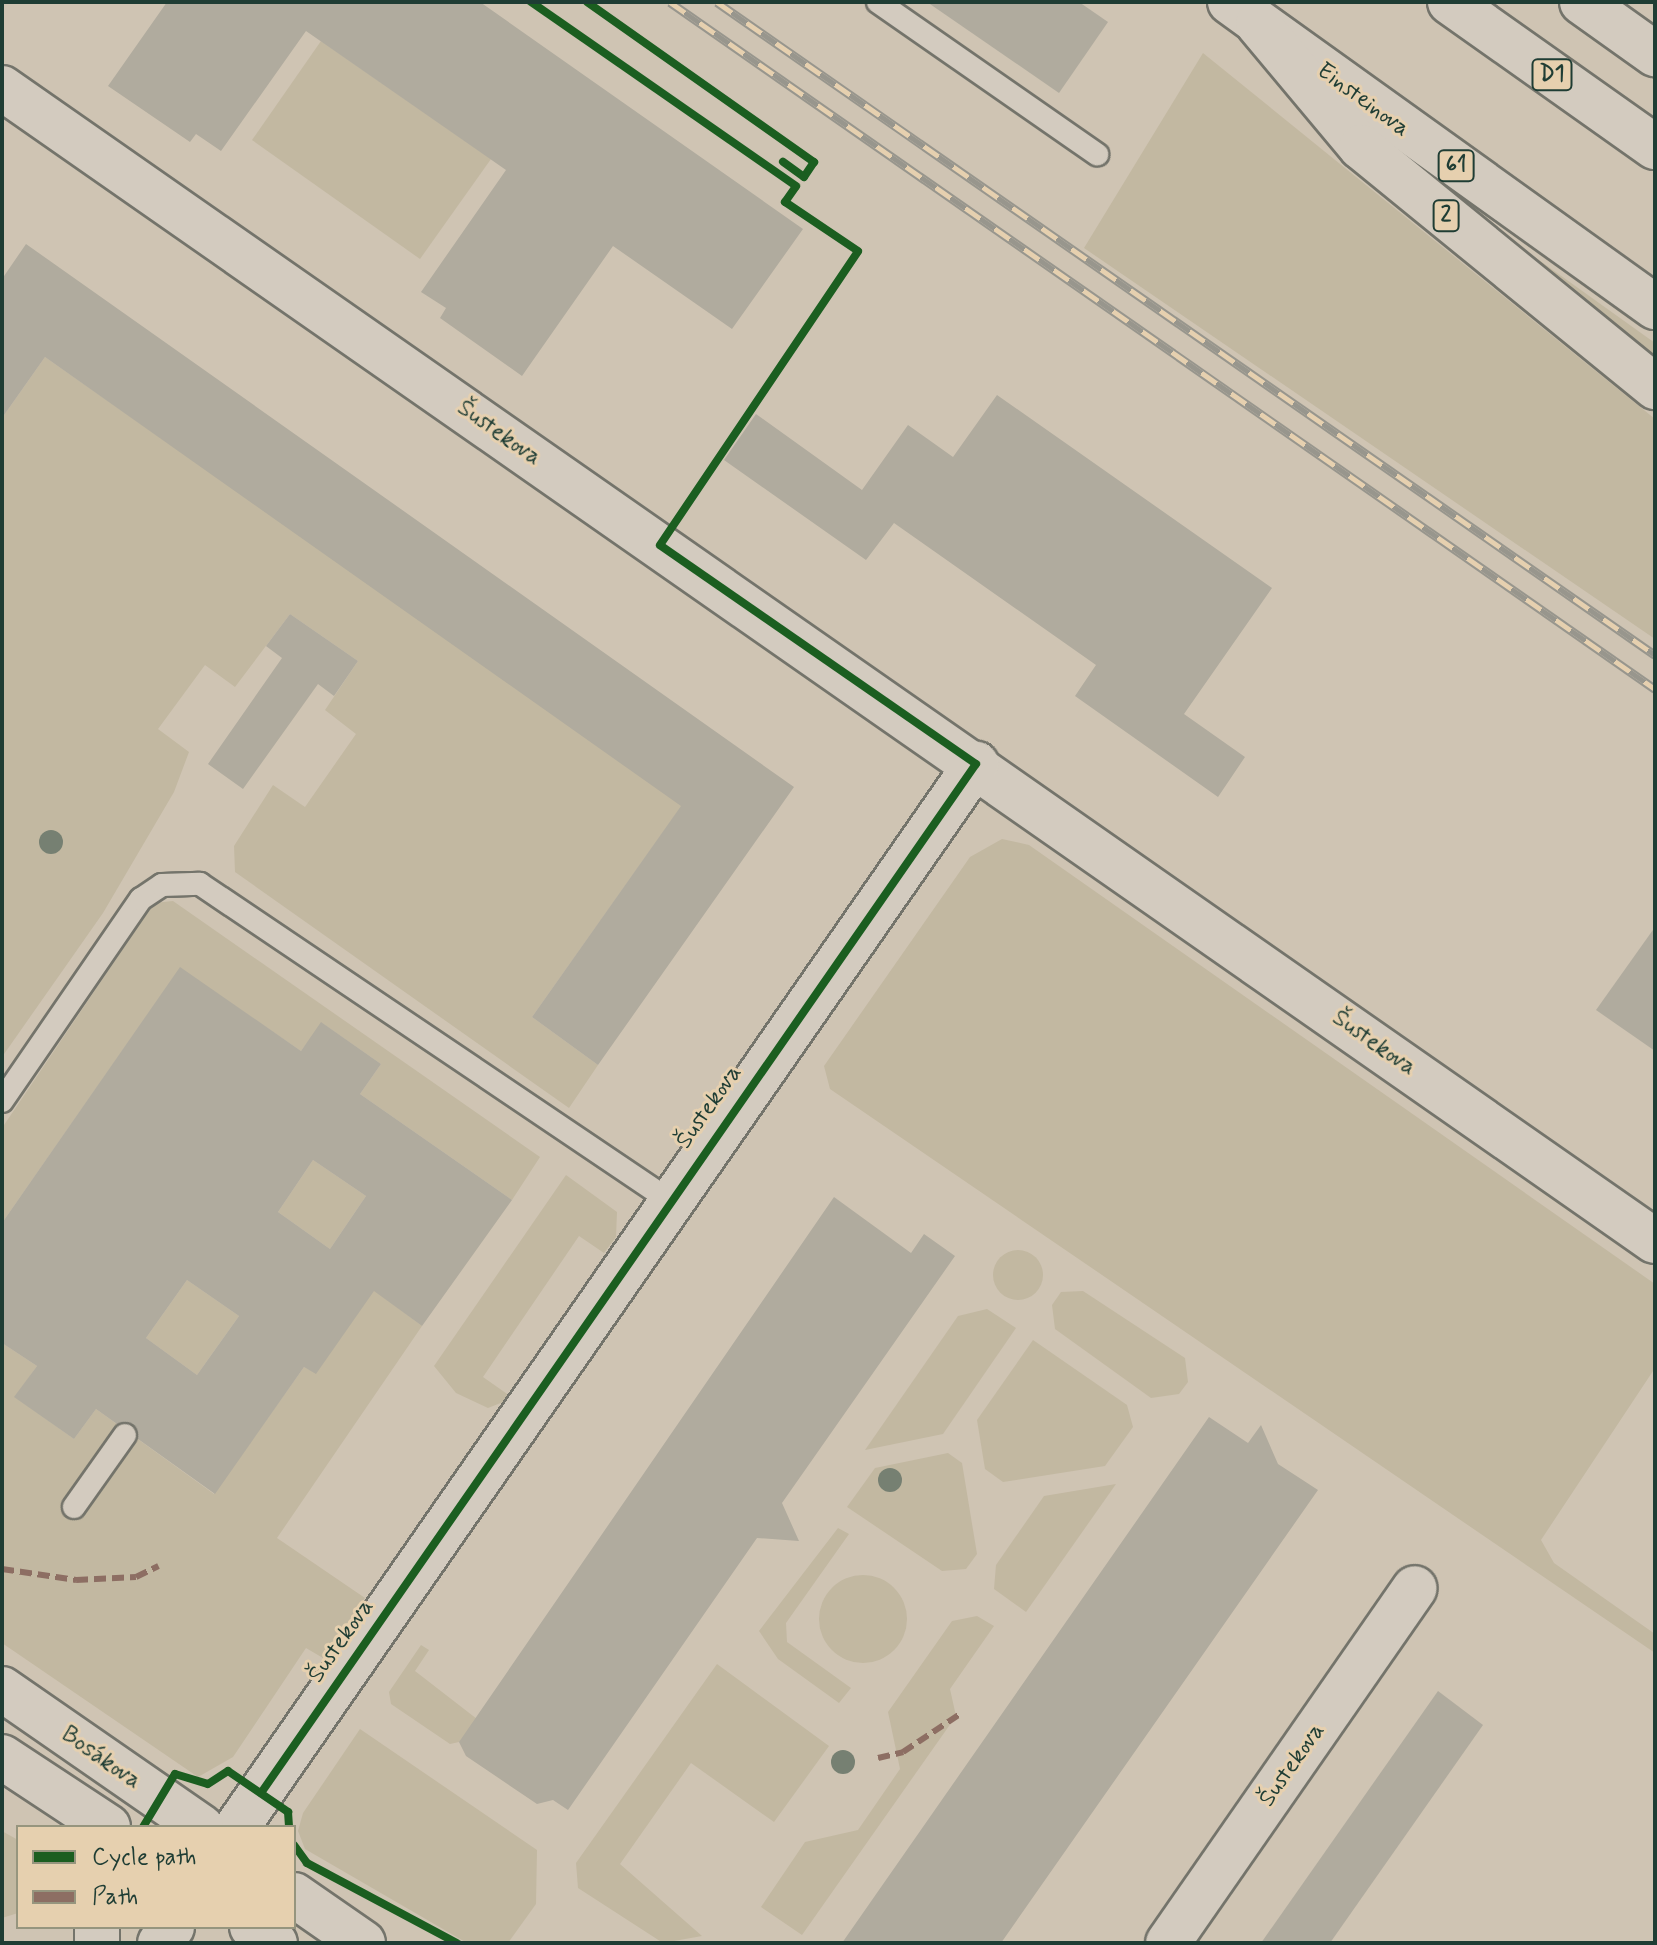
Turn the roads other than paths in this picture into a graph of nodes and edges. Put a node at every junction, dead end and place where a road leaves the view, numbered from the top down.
1 (878, 2) edge
2 (1450, 2) edge
3 (1582, 2) edge
4 (1244, 13) edge
5 (1655, 54) edge
6 (9, 107) edge
7 (1655, 147) edge
8 (1097, 154) dead end
9 (1655, 307) edge
10 (1655, 387) edge
11 (976, 764) junction
12 (2, 1101) edge
13 (669, 1200) junction
14 (1655, 1241) edge
15 (125, 1435) dead end
16 (74, 1507) dead end
17 (1415, 1588) dead end
18 (2, 1689) edge
19 (5, 1759) edge
20 (52, 1825) edge
21 (105, 1825) edge
22 (198, 1825) edge
23 (238, 1825) edge
24 (296, 1896) edge
25 (255, 1929) edge
26 (275, 1943) edge
27 (363, 1943) edge
28 (1168, 1943) edge

1 - 8 lane
2 - 7 main road, D1
3 - 5 main road
4 - 9 main road, Einsteinova / 61
4 - 10 main road, 2
6 - 11 main road, Šustekova
11 - 13 main road, Šustekova
11 - 14 main road, Šustekova
12 - 13 lane
13 - 23 main road, Šustekova
15 - 16 lane
17 - 28 main road, Šustekova
18 - 22 main road, Bosákova
19 - 20 main road
19 - 21 main road
24 - 27 main road
25 - 26 main road

